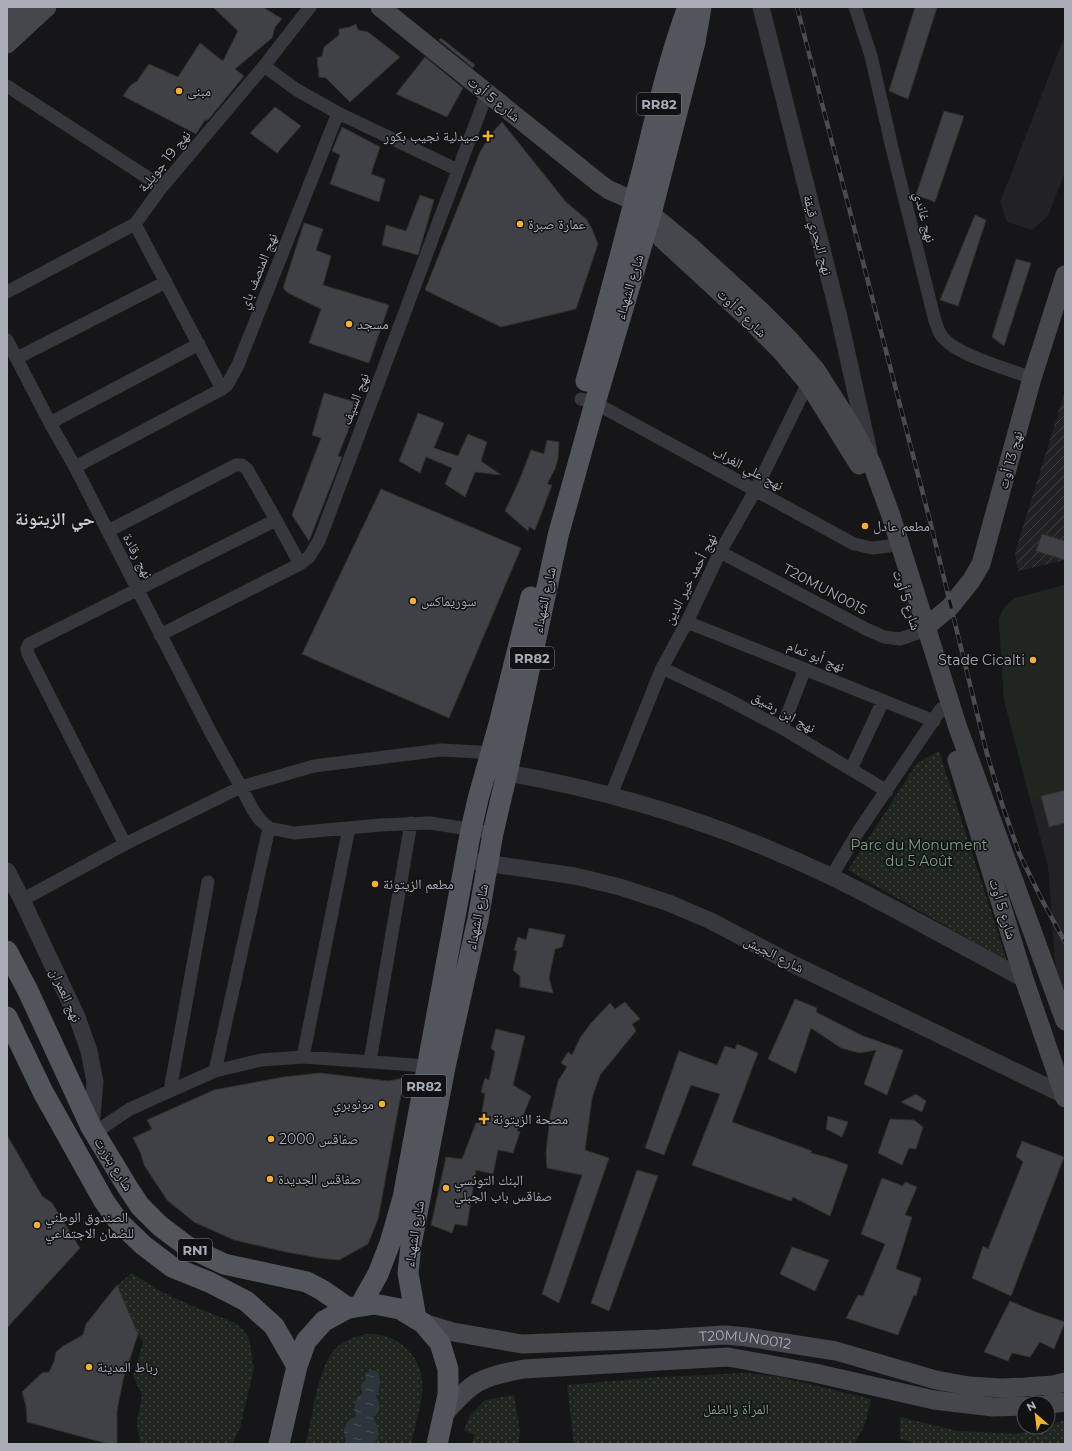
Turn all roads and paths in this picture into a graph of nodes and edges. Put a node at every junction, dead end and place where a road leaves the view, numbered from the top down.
1 (23, 7) edge
2 (47, 7) edge
3 (310, 7) edge
4 (380, 7) edge
5 (688, 7) edge
6 (701, 7) edge
7 (761, 7) edge
8 (855, 7) edge
9 (7, 22) edge
10 (7, 44) edge
11 (264, 66) junction
12 (7, 86) edge
13 (488, 93) junction
14 (338, 113) junction
15 (458, 170) junction
16 (162, 187) junction
17 (641, 213) junction
18 (135, 224) junction
19 (1065, 275) edge
20 (166, 282) junction
21 (7, 292) edge
22 (7, 340) edge
23 (199, 344) junction
24 (17, 358) junction
25 (1032, 378) junction
26 (808, 383) junction
27 (222, 389) junction
28 (588, 401) junction
29 (50, 423) junction
30 (872, 464) junction
31 (75, 467) junction
32 (755, 491) junction
33 (276, 520) junction
34 (108, 531) junction
35 (889, 546) junction
36 (720, 552) junction
37 (300, 564) junction
38 (137, 590) junction
39 (687, 622) junction
40 (922, 630) junction
41 (160, 635) junction
42 (662, 668) junction
43 (805, 669) junction
44 (883, 700) junction
45 (938, 715) junction
46 (782, 728) junction
47 (488, 761) junction
48 (509, 764) junction
49 (851, 769) junction
50 (242, 787) junction
51 (887, 791) junction
52 (611, 795) junction
53 (412, 823) junction
54 (269, 828) junction
55 (349, 828) junction
56 (471, 830) junction
57 (493, 833) junction
58 (125, 844) junction
59 (465, 860) junction
60 (488, 863) junction
61 (7, 871) edge
62 (831, 877) junction
63 (208, 882) dead end
64 (22, 900) junction
65 (7, 951) edge
66 (1024, 979) junction
67 (7, 1017) edge
68 (1065, 1021) edge
69 (304, 1057) junction
70 (370, 1061) junction
71 (428, 1066) junction
72 (215, 1072) junction
73 (170, 1091) junction
74 (1064, 1096) edge
75 (93, 1130) junction
76 (354, 1307) junction
77 (420, 1321) junction
78 (868, 1360) junction
79 (297, 1366) junction
80 (859, 1382) junction
81 (1065, 1382) edge
82 (1016, 1406) edge
83 (443, 1415) junction
84 (278, 1444) edge
85 (436, 1444) edge

1 - 9 main road
2 - 10 main road
3 - 11 street, نهج 19 جويلية
4 - 13 main road, شارع 5 أوت
5 - 17 main road, شارع الشهداء / RR82
6 - 17 main road, شارع الشهداء / RR82
7 - 30 street, نهج البحري قيقة
8 - 25 street, نهج غاندي
11 - 14 street
11 - 16 street, نهج 19 جويلية
12 - 16 street
13 - 15 street, نهج السيف
13 - 17 main road, شارع 5 أوت
14 - 15 street
14 - 27 street, نهج المنصف باي
15 - 37 street, نهج السيف
16 - 18 street, نهج 19 جويلية
17 - 26 main road, شارع 5 أوت
17 - 28 main road, شارع الشهداء / RR82
17 - 30 main road, شارع 5 أوت
18 - 20 street
18 - 21 street, نهج 19 جويلية
19 - 25 main road, نهج 13 أوت
20 - 23 street
20 - 24 street
22 - 24 street, نهج رقادة
23 - 27 street
23 - 29 street
24 - 29 street, نهج رقادة
25 - 40 main road, نهج 13 أوت
26 - 32 street, نهج أحمد خير الدين
26 - 35 main road, شارع 5 أوت
27 - 31 street
28 - 32 street, نهج علي الغراب
28 - 47 main road, شارع الشهداء / RR82
28 - 48 main road, شارع الشهداء / RR82
29 - 31 street, نهج رقادة
30 - 40 main road, شارع 5 أوت
31 - 34 street, نهج رقادة
32 - 35 street, نهج علي الغراب
32 - 36 street, نهج أحمد خير الدين
33 - 34 street
33 - 37 street
33 - 38 street
34 - 38 street, نهج رقادة
35 - 40 main road, شارع 5 أوت
36 - 39 street, نهج أحمد خير الدين
36 - 40 street, T20MUN0015
37 - 41 street, نهج السيف
38 - 41 street, نهج رقادة
38 - 58 street
39 - 42 street, نهج أحمد خير الدين
39 - 43 street, نهج أبو تمام
40 - 45 main road, شارع 5 أوت
40 - 68 main road, شارع 5 أوت
41 - 50 street, نهج رقادة
42 - 46 street, نهج ابن رشيق
42 - 52 street, نهج أحمد خير الدين
43 - 44 street, نهج أبو تمام
43 - 46 street
44 - 45 street, نهج أبو تمام
44 - 49 street
45 - 51 street
45 - 66 main road, شارع 5 أوت
46 - 49 street, نهج ابن رشيق
47 - 48 street
47 - 50 street
47 - 56 main road, شارع الشهداء / RR82
48 - 52 street
48 - 57 main road, شارع الشهداء / RR82
49 - 51 street, نهج ابن رشيق
50 - 54 street, نهج رقادة
50 - 58 street
51 - 62 street
52 - 62 street
53 - 55 street
53 - 56 street
53 - 70 street
54 - 55 street
54 - 72 street
55 - 69 street
56 - 57 street
56 - 59 main road, شارع الشهداء / RR82
57 - 60 main road, شارع الشهداء / RR82
58 - 64 street
59 - 60 street, شارع الجيش
59 - 71 main road, شارع الشهداء / RR82
60 - 74 street, شارع الجيش
60 - 77 main road, شارع الشهداء / RR82
61 - 64 street, نهج العمران
62 - 66 street
63 - 73 street
64 - 75 street, نهج العمران
65 - 75 main road, شارع بنزرت / RN1
66 - 74 main road, شارع 5 أوت
67 - 79 main road, شارع بنزرت / RN1
69 - 70 street
69 - 72 street
70 - 71 street
71 - 76 main road, شارع الشهداء / RR82
72 - 73 street
73 - 75 street
75 - 76 main road, شارع بنزرت / RN1
76 - 77 main road
76 - 79 main road
77 - 78 main road, T20MUN0012
77 - 83 main road
78 - 80 main road
78 - 81 main road, T20MUN0012
79 - 84 main road
80 - 82 main road, T20MUN0012
80 - 83 main road, T20MUN0012
83 - 85 main road

